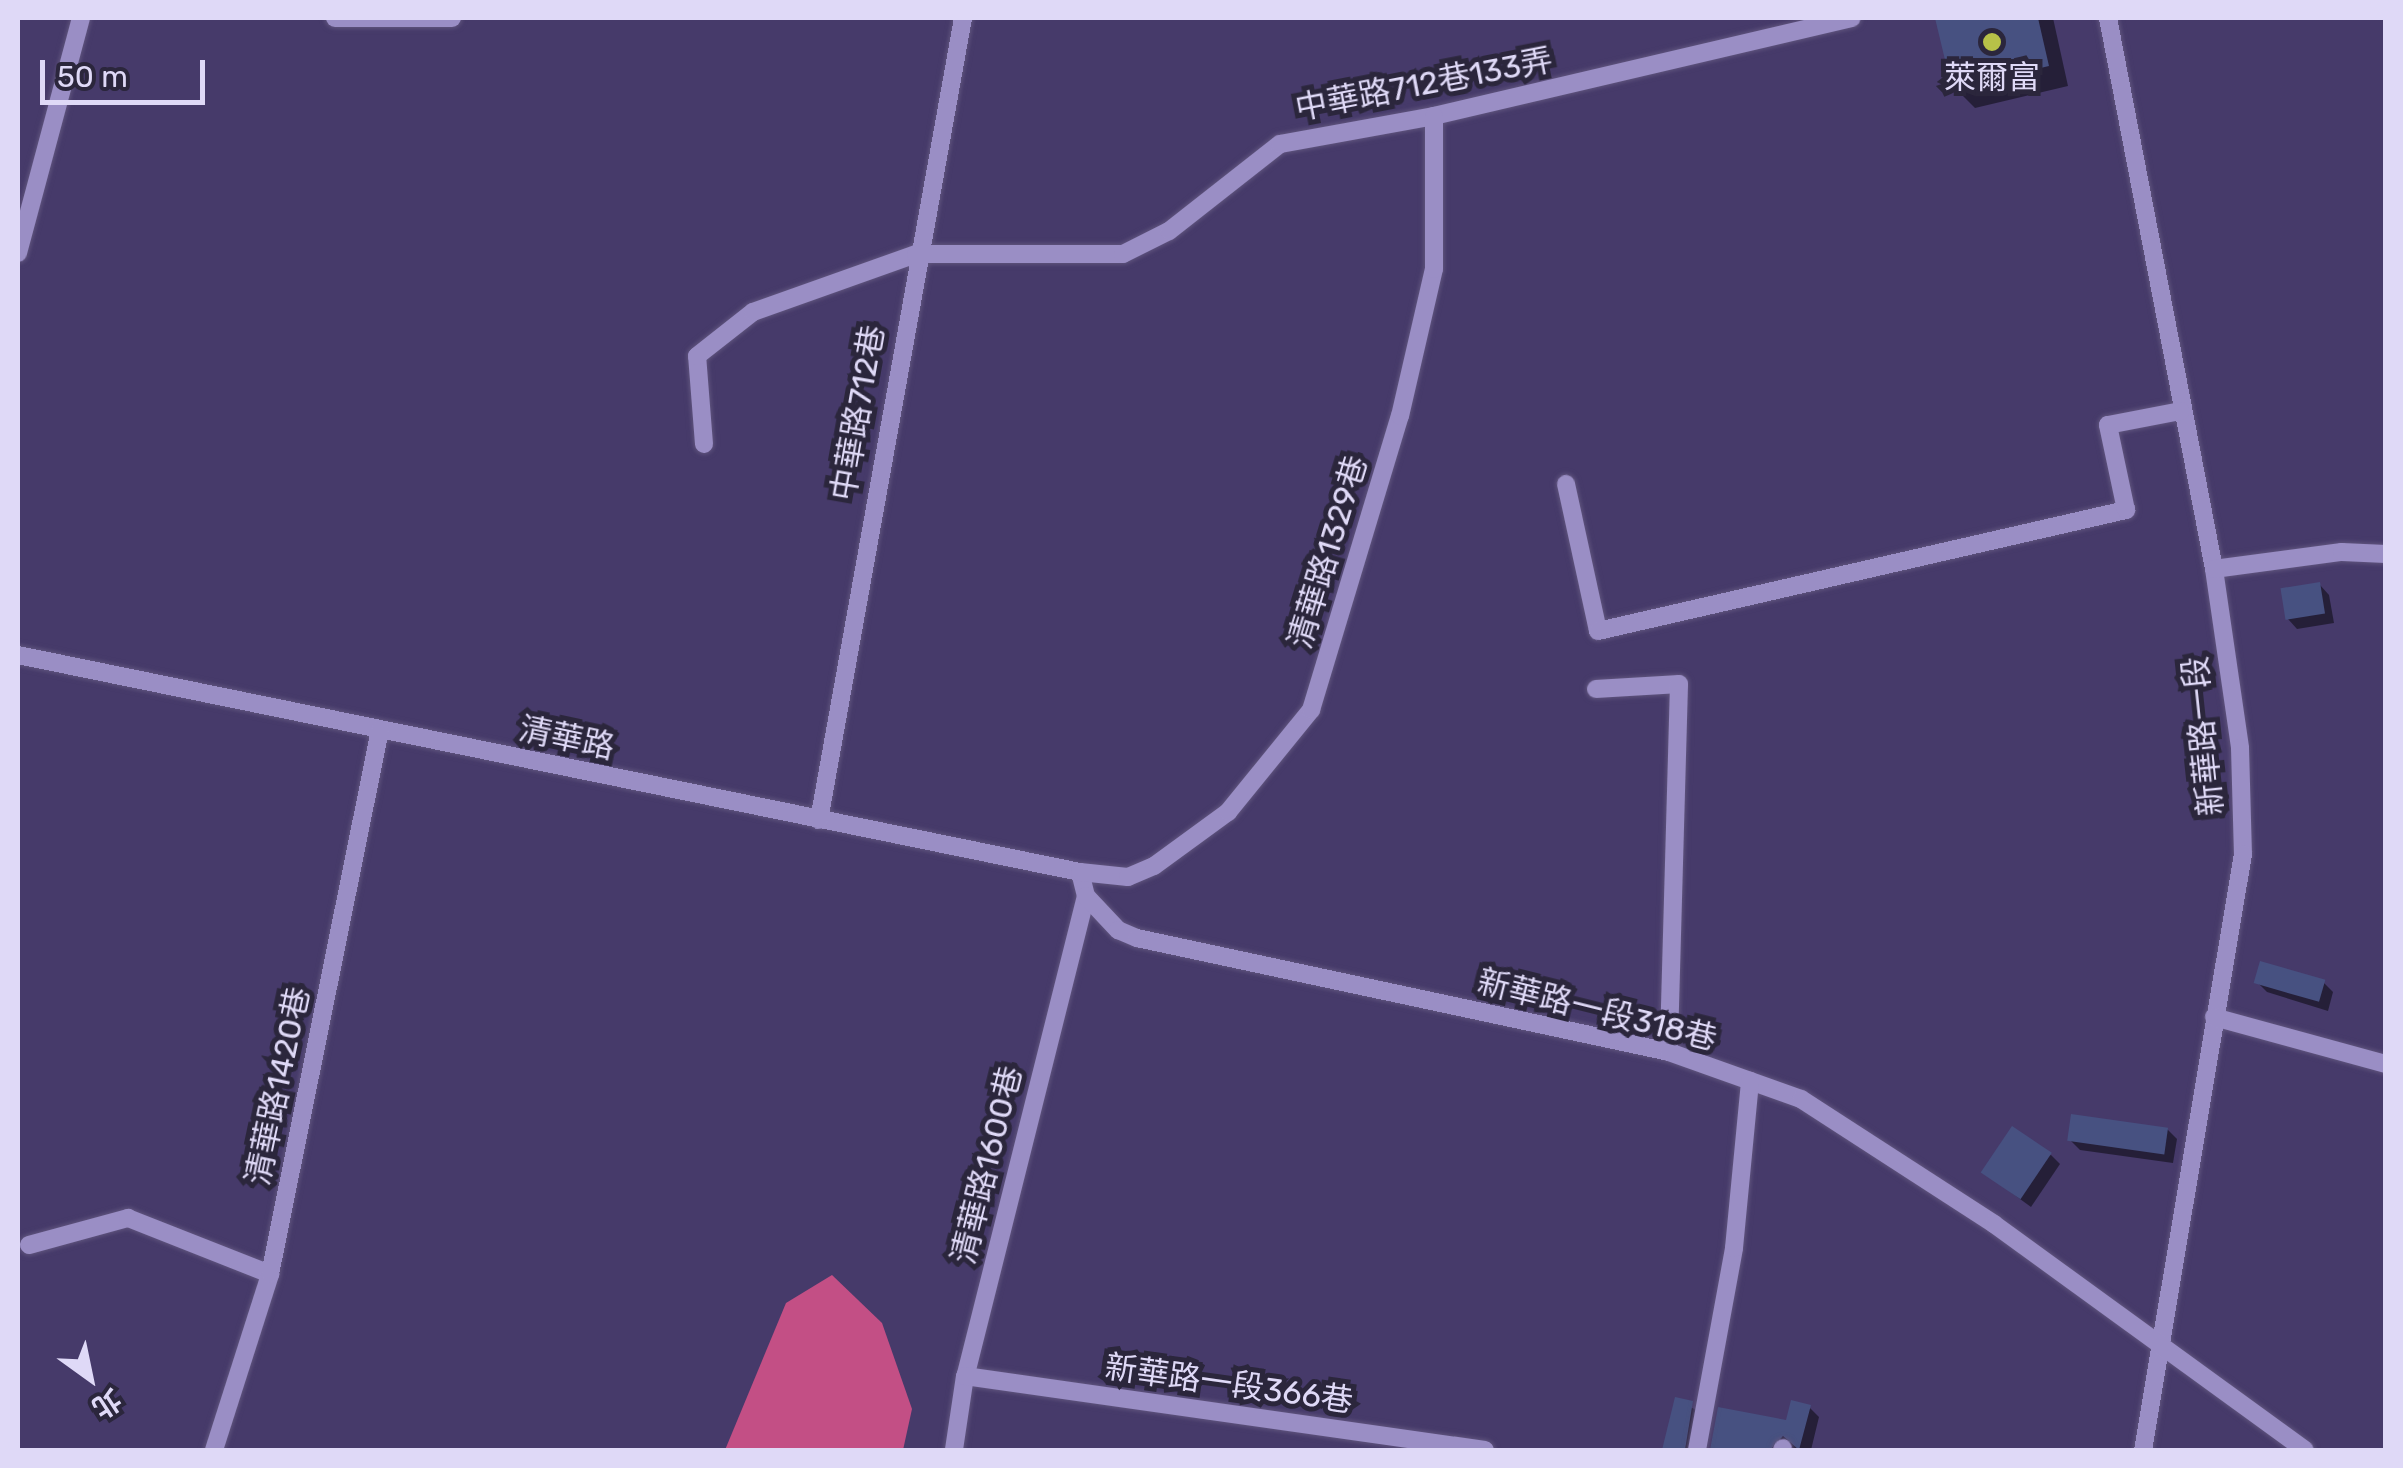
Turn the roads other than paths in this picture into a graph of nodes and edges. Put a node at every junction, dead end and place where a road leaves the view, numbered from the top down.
1 (81, 18) edge
2 (335, 18) edge
3 (452, 18) edge
4 (963, 18) edge
5 (1852, 18) edge
6 (2108, 18) edge
7 (1434, 116) junction
8 (18, 253) edge
9 (916, 254) junction
10 (2181, 411) junction
11 (704, 444) dead end
12 (1566, 484) dead end
13 (2386, 554) edge
14 (2214, 568) junction
15 (18, 656) edge
16 (1596, 688) dead end
17 (380, 730) junction
18 (819, 820) junction
19 (1080, 872) junction
20 (1086, 896) junction
21 (2214, 1017) junction
22 (1668, 1052) junction
23 (2386, 1064) edge
24 (1750, 1081) junction
25 (29, 1245) dead end
26 (270, 1274) junction
27 (2156, 1346) junction
28 (965, 1376) junction
29 (214, 1450) edge
30 (954, 1450) edge
31 (1485, 1450) edge
32 (1697, 1450) edge
33 (2143, 1450) edge
34 (2305, 1450) edge

1 - 8 street
2 - 3 street
4 - 9 street, 中華路712巷
5 - 7 street, 中華路712巷133弄
6 - 10 street, 新華路一段
7 - 9 street, 中華路712巷133弄
7 - 19 street, 清華路1329巷
9 - 11 street, 中華路712巷133弄
9 - 18 street, 中華路712巷
10 - 12 street
10 - 14 street, 新華路一段
13 - 14 street
14 - 21 street, 新華路一段
15 - 17 street, 清華路
16 - 22 street
17 - 18 street, 清華路
17 - 26 street, 清華路1420巷
18 - 19 street, 清華路
19 - 20 street
20 - 22 street, 新華路一段318巷
20 - 28 street, 清華路1600巷
21 - 23 street
21 - 27 street, 新華路一段
22 - 24 street, 新華路一段318巷
24 - 27 street, 新華路一段318巷
24 - 32 street
25 - 26 street
26 - 29 street, 清華路1420巷
27 - 33 street, 新華路一段
27 - 34 street, 新華路一段318巷
28 - 30 street, 清華路1600巷
28 - 31 street, 新華路一段366巷

